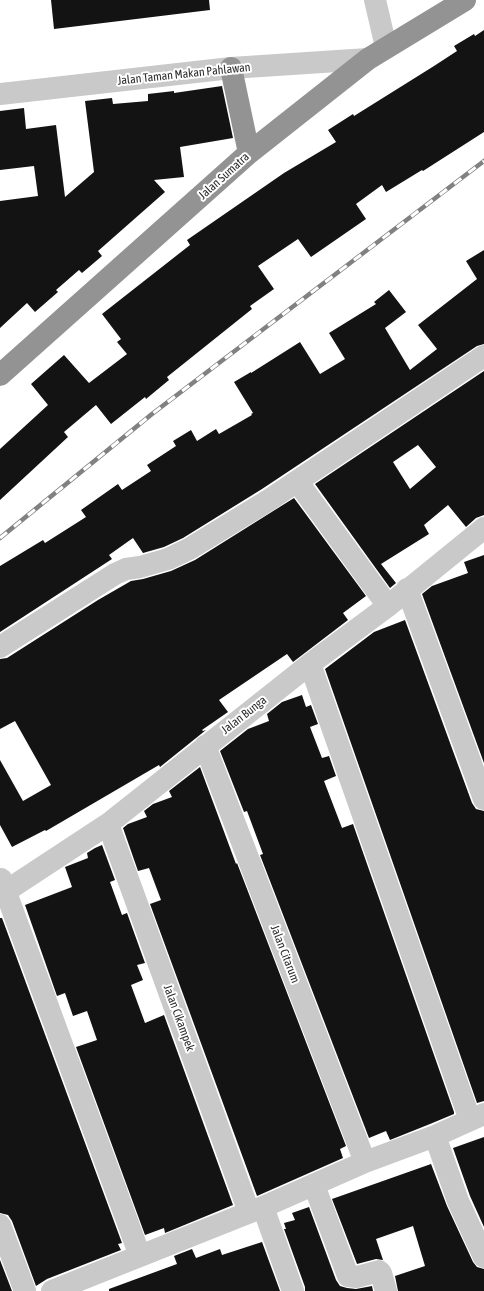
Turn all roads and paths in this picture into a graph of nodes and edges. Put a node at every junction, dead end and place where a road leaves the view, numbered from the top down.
1 (375, 0) edge
2 (465, 0) edge
3 (386, 47) junction
4 (368, 59) junction
5 (231, 68) junction
6 (0, 94) edge
7 (249, 153) junction
8 (484, 356) edge
9 (0, 375) edge
10 (297, 481) junction
11 (484, 528) edge
12 (407, 589) junction
13 (388, 606) junction
14 (0, 647) edge
15 (310, 664) junction
16 (205, 746) junction
17 (484, 800) edge
18 (108, 824) junction
19 (2, 888) edge
20 (477, 1117) edge
21 (435, 1136) junction
22 (365, 1162) junction
23 (314, 1185) junction
24 (256, 1209) junction
25 (0, 1224) edge
26 (140, 1256) junction
27 (484, 1257) edge
28 (25, 1291) edge
29 (52, 1291) edge
30 (293, 1291) edge
31 (386, 1291) edge

1 - 3 street
2 - 3 highway, Jalan Sumatra
3 - 4 highway, Jalan Sumatra
4 - 5 street, Jalan Taman Makan Pahlawan
4 - 7 highway, Jalan Sumatra
5 - 6 street, Jalan Taman Makan Pahlawan
5 - 7 highway
7 - 9 highway, Jalan Sumatra
8 - 10 street
10 - 13 street
10 - 14 street
11 - 12 street, Jalan Bunga
12 - 13 street, Jalan Bunga
12 - 17 street
13 - 15 street, Jalan Bunga
15 - 16 street, Jalan Bunga
15 - 20 street
16 - 18 street, Jalan Bunga
16 - 22 street, Jalan Citarum
18 - 19 street, Jalan Bunga
18 - 24 street, Jalan Cikampek
19 - 26 street
20 - 21 street
21 - 22 street
21 - 27 street
22 - 23 street
23 - 24 street
23 - 31 street
24 - 26 street
24 - 30 street, Jalan Cikampek
25 - 28 street
26 - 29 street

